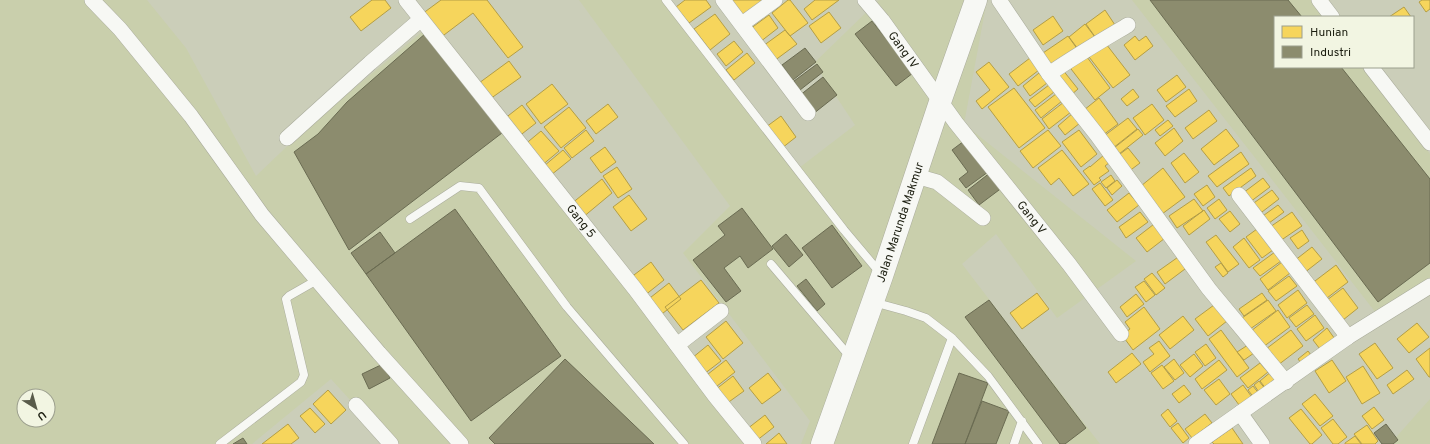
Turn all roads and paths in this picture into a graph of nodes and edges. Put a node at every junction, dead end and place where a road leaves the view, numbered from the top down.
1 (92, 0) edge
2 (406, 0) edge
3 (666, 0) edge
4 (723, 0) edge
5 (775, 0) edge
6 (865, 0) edge
7 (976, 0) edge
8 (999, 0) edge
9 (1318, 0) edge
10 (1331, 16) edge
11 (420, 20) junction
12 (742, 24) junction
13 (1128, 25) dead end
14 (1372, 68) edge
15 (1049, 74) junction
16 (940, 102) junction
17 (808, 112) dead end
18 (287, 138) dead end
19 (1430, 143) edge
20 (916, 176) junction
21 (1239, 195) dead end
22 (983, 218) dead end
23 (410, 219) dead end
24 (771, 264) dead end
25 (882, 276) junction
26 (317, 280) junction
27 (1430, 286) edge
28 (872, 302) junction
29 (721, 311) dead end
30 (1121, 334) dead end
31 (1348, 337) junction
32 (952, 338) junction
33 (677, 346) junction
34 (852, 358) junction
35 (1286, 382) junction
36 (356, 405) dead end
37 (1240, 413) junction
38 (1022, 421) junction
39 (220, 444) edge
40 (391, 444) edge
41 (461, 444) edge
42 (684, 444) edge
43 (754, 444) edge
44 (822, 444) edge
45 (913, 444) edge
46 (1014, 444) edge
47 (1038, 444) edge
48 (1196, 444) edge
49 (1262, 444) edge

1 - 26 street
2 - 11 street, Gang 5
3 - 25 lane
4 - 12 street
5 - 12 street
6 - 16 street, Gang IV
7 - 16 main road, Jalan Marunda Makmur
8 - 15 street
9 - 10 street
11 - 18 street
11 - 33 street, Gang 5
12 - 17 street
13 - 15 street
14 - 19 street
15 - 35 street
16 - 20 main road, Jalan Marunda Makmur
16 - 30 street, Gang V
20 - 22 street
20 - 25 main road, Jalan Marunda Makmur
21 - 31 street
23 - 42 lane
24 - 34 lane
25 - 28 main road, Jalan Marunda Makmur
26 - 39 lane
26 - 41 street
27 - 31 street
28 - 32 lane
28 - 34 main road, Jalan Marunda Makmur
29 - 33 street
31 - 35 street
32 - 38 lane
32 - 45 lane
33 - 43 street, Gang 5
34 - 44 main road, Jalan Marunda Makmur
35 - 37 street
36 - 40 street
37 - 48 street
37 - 49 street
38 - 46 lane
38 - 47 lane

